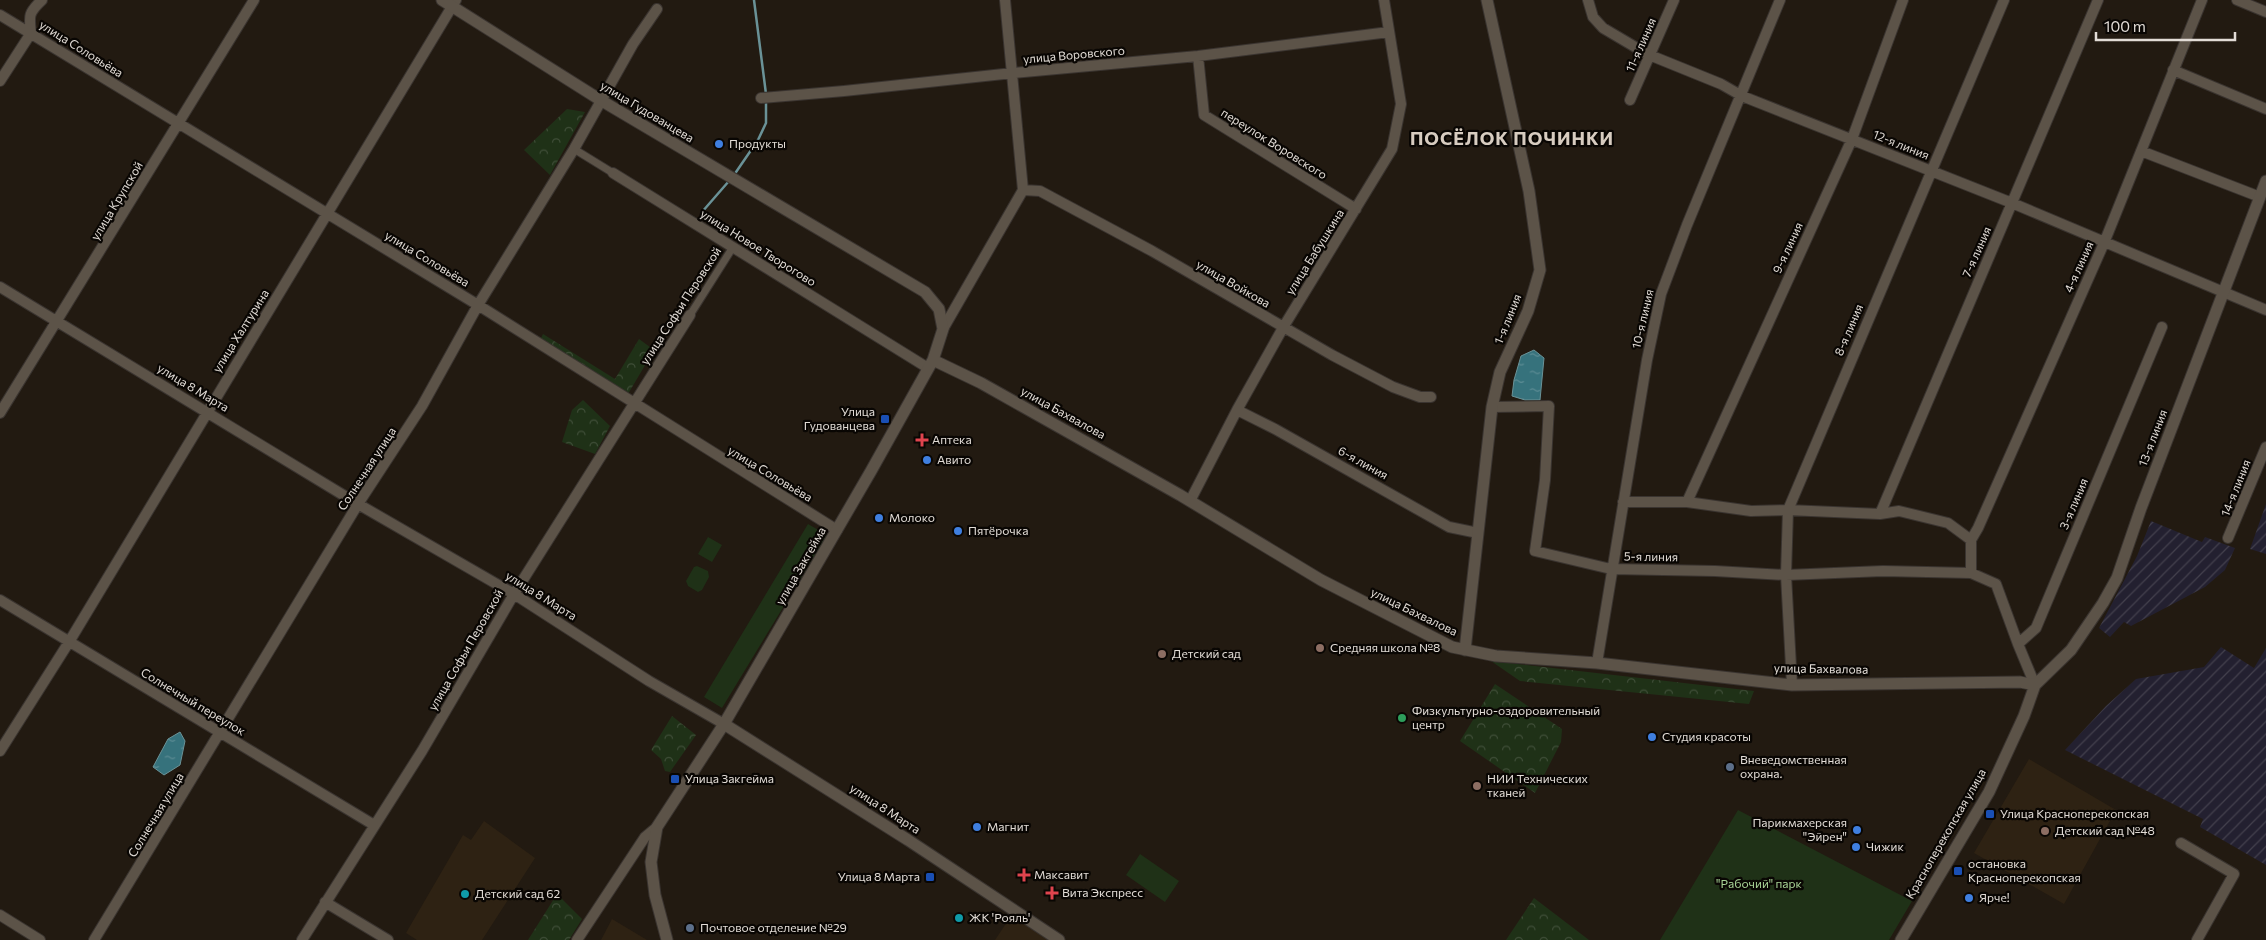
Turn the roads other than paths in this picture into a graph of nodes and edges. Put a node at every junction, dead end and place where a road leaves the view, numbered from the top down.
1 (42, 0) edge
2 (254, 0) edge
3 (1005, 0) edge
4 (1384, 0) edge
5 (1487, 0) edge
6 (1588, 0) edge
7 (1674, 0) edge
8 (1780, 0) edge
9 (1903, 0) edge
10 (2004, 0) edge
11 (2098, 0) edge
12 (2202, 0) edge
13 (2237, 0) edge
14 (450, 2) edge
15 (657, 10) dead end
16 (2266, 12) edge
17 (0, 15) edge
18 (1389, 32) junction
19 (31, 33) junction
20 (1651, 55) junction
21 (1198, 56) junction
22 (2174, 70) junction
23 (1013, 73) junction
24 (0, 81) edge
25 (1742, 96) junction
26 (761, 98) dead end
27 (1630, 100) dead end
28 (602, 101) junction
29 (2266, 109) edge
30 (179, 123) junction
31 (1852, 138) junction
32 (574, 149) junction
33 (2141, 151) junction
34 (1931, 170) junction
35 (613, 173) joint
36 (2266, 181) edge
37 (1023, 190) junction
38 (2260, 197) junction
39 (2012, 203) junction
40 (1356, 209) junction
41 (328, 214) junction
42 (2104, 243) junction
43 (733, 247) junction
44 (0, 287) edge
45 (2224, 292) junction
46 (478, 305) junction
47 (939, 309) joint
48 (2266, 310) edge
49 (690, 315) joint
50 (57, 322) junction
51 (1284, 326) junction
52 (2162, 327) dead end
53 (943, 329) junction
54 (931, 364) junction
55 (1431, 397) dead end
56 (633, 404) junction
57 (1492, 407) junction
58 (1237, 410) junction
59 (206, 412) junction
60 (0, 413) edge
61 (2266, 447) edge
62 (1190, 501) junction
63 (1623, 502) junction
64 (1686, 502) junction
65 (358, 504) junction
66 (1788, 510) junction
67 (1880, 514) junction
68 (837, 530) junction
69 (1478, 533) junction
70 (2228, 538) dead end
71 (1971, 540) junction
72 (1611, 569) junction
73 (1971, 573) junction
74 (1786, 575) junction
75 (514, 594) junction
76 (0, 600) edge
77 (69, 642) junction
78 (2018, 644) junction
79 (1465, 650) junction
80 (1597, 662) junction
81 (1792, 685) junction
82 (2035, 685) junction
83 (724, 724) junction
84 (220, 733) junction
85 (0, 751) edge
86 (374, 825) junction
87 (657, 826) junction
88 (2181, 843) dead end
89 (325, 902) junction
90 (0, 915) edge
91 (40, 940) edge
92 (94, 940) edge
93 (302, 940) edge
94 (388, 940) edge
95 (577, 940) edge
96 (667, 940) edge
97 (1059, 940) edge
98 (1901, 940) edge
99 (2197, 940) edge

1 - 19 street
2 - 30 street, улица Крупской
3 - 23 street
4 - 18 street, улица Бабушкина
5 - 57 street, 1-я линия
6 - 20 street, 12-я линия
7 - 20 street, 11-я линия
8 - 25 street, 10-я линия
9 - 31 street, 9-я линия
10 - 34 street, 8-я линия
11 - 39 street, 7-я линия
12 - 22 street, 4-я линия
13 - 16 street
14 - 28 street, улица Гудованцева
14 - 41 street, улица Халтурина
15 - 28 street, Солнечная улица
17 - 19 street, улица Соловьёва
18 - 21 street, улица Воровского
18 - 40 street, улица Бабушкина
19 - 24 street
19 - 30 street, улица Соловьёва
20 - 25 street, 12-я линия
20 - 27 street, 11-я линия
21 - 23 street, улица Воровского
21 - 40 street, переулок Воровского
22 - 29 street
22 - 33 street, 4-я линия
23 - 26 street, улица Воровского
23 - 37 street
25 - 31 street, 12-я линия
25 - 63 street, 10-я линия
28 - 32 street, Солнечная улица
28 - 47 street, улица Гудованцева
30 - 41 street, улица Соловьёва
30 - 50 street, улица Крупской
31 - 34 street, 12-я линия
31 - 64 street, 9-я линия
32 - 35 street, улица Новое Творогово
32 - 46 street, Солнечная улица
33 - 38 street
33 - 42 street, 4-я линия
34 - 39 street, 12-я линия
34 - 66 street, 8-я линия
35 - 43 street, улица Новое Творогово
36 - 38 street, 13-я линия
37 - 51 street, улица Войкова
37 - 53 street
38 - 45 street, 13-я линия
39 - 42 street, 12-я линия
39 - 67 street, 7-я линия
40 - 51 street, улица Бабушкина
41 - 46 street, улица Соловьёва
41 - 59 street, улица Халтурина
42 - 45 street, 12-я линия
42 - 71 street, 4-я линия
43 - 49 street, улица Софьи Перовской
43 - 54 street, улица Новое Творогово
44 - 50 street, улица 8 Марта
45 - 48 street, 12-я линия
45 - 82 street, 13-я линия
46 - 56 street, улица Соловьёва
46 - 65 street, Солнечная улица
47 - 53 street, улица Закгейма
49 - 56 street, улица Софьи Перовской
50 - 59 street, улица 8 Марта
50 - 60 street, улица Крупской
51 - 55 street, улица Войкова
51 - 58 street, улица Бабушкина
52 - 78 street, 3-я линия
53 - 54 street, улица Закгейма
54 - 62 street, улица Бахвалова
54 - 68 street, улица Закгейма
56 - 68 street, улица Соловьёва
56 - 75 street, улица Софьи Перовской
57 - 69 street, 1-я линия
57 - 72 street, 5-я линия
58 - 62 street, улица Бабушкина
58 - 69 street, 6-я линия
59 - 65 street, улица 8 Марта
59 - 77 street, улица Халтурина
61 - 70 street, 14-я линия
62 - 79 street, улица Бахвалова
63 - 64 street
63 - 72 street, 10-я линия
64 - 66 street
65 - 75 street, улица 8 Марта
65 - 84 street, Солнечная улица
66 - 67 street
66 - 74 street, 8-я линия
67 - 71 street
68 - 83 street, улица Закгейма
69 - 79 street, 1-я линия
71 - 73 street
72 - 74 street, 5-я линия
72 - 80 street, 10-я линия
73 - 74 street, 5-я линия
73 - 78 street
74 - 81 street, 8-я линия
75 - 83 street, улица 8 Марта
75 - 86 street, улица Софьи Перовской
76 - 77 street, Солнечный переулок
77 - 84 street, Солнечный переулок
77 - 85 street, улица Халтурина
78 - 82 street
79 - 80 street, улица Бахвалова
80 - 81 street, улица Бахвалова
81 - 82 street, улица Бахвалова
82 - 98 street, Красноперекопская улица
83 - 87 street, улица Закгейма
83 - 97 street, улица 8 Марта
84 - 86 street, Солнечный переулок
84 - 92 street, Солнечная улица
86 - 89 street, улица Софьи Перовской
87 - 95 street, улица Закгейма
87 - 96 street, улица Закгейма
88 - 99 street
89 - 93 street, улица Софьи Перовской
89 - 94 street
90 - 91 street

